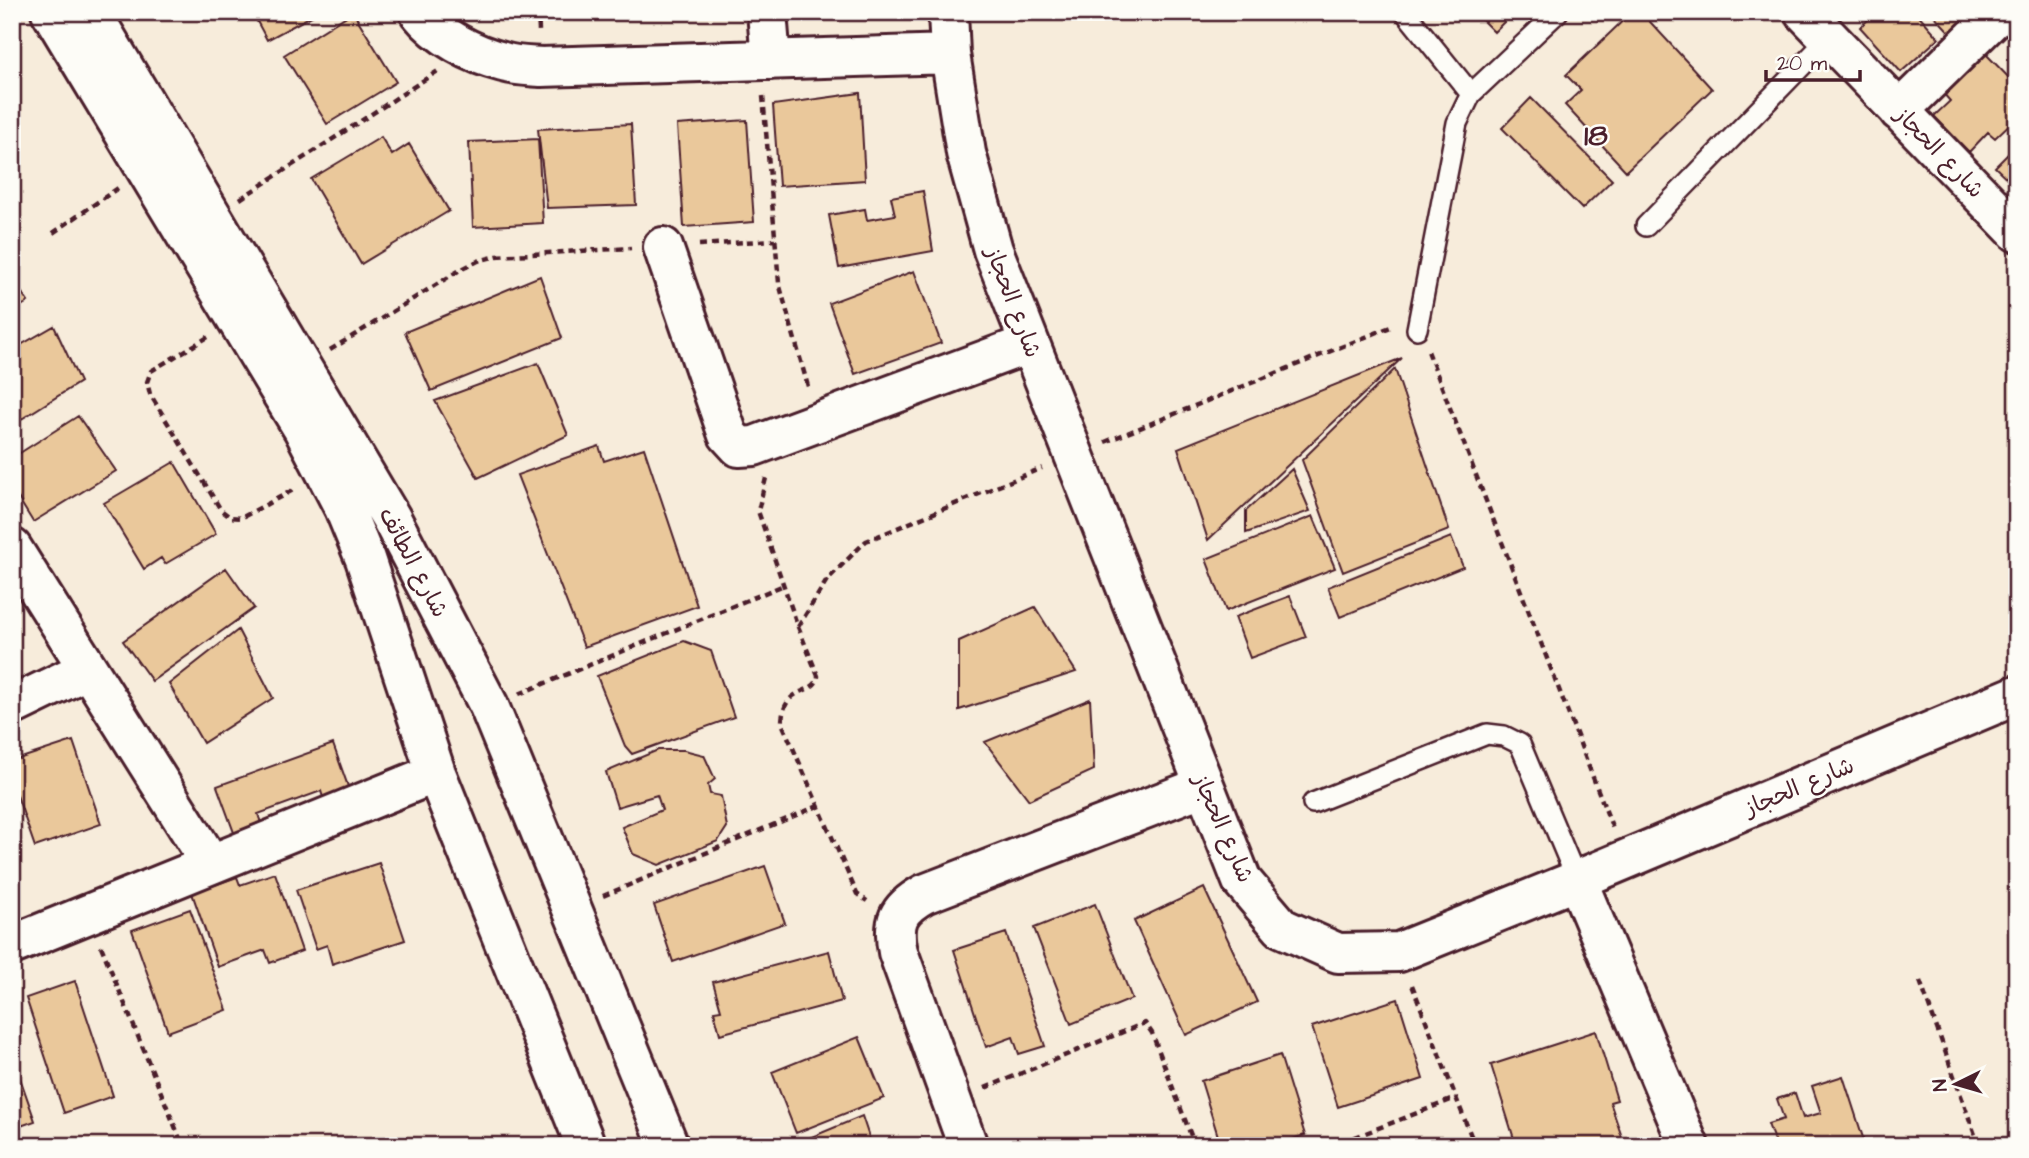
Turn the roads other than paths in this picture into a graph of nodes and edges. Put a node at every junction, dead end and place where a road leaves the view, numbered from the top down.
1 (51, 12) edge
2 (91, 12) edge
3 (419, 12) edge
4 (767, 12) edge
5 (948, 12) edge
6 (1405, 12) edge
7 (1558, 12) edge
8 (2000, 12) edge
9 (1817, 25) edge
10 (950, 54) junction
11 (765, 60) junction
12 (1471, 94) junction
13 (1899, 111) junction
14 (1646, 226) dead end
15 (2017, 232) edge
16 (663, 247) road end
17 (1417, 329) road end
18 (1028, 344) junction
19 (12, 548) edge
20 (88, 669) junction
21 (2017, 695) edge
22 (12, 706) edge
23 (436, 773) junction
24 (1204, 786) junction
25 (1313, 803) dead end
26 (211, 864) junction
27 (1577, 880) junction
28 (12, 945) edge
29 (586, 1146) edge
30 (669, 1146) edge
31 (968, 1146) edge
32 (1689, 1146) edge

1 - 23 street, شارع الطائف
2 - 30 street, شارع الطائف
3 - 11 street
4 - 11 street
5 - 10 street, شارع الحجاز
6 - 12 lane
7 - 12 lane
8 - 13 street
9 - 13 street, شارع الحجاز
9 - 14 lane
10 - 11 street
10 - 18 street, شارع الحجاز
12 - 17 lane
13 - 15 street, شارع الحجاز
16 - 18 street
18 - 24 street, شارع الحجاز
19 - 20 street
20 - 22 street
20 - 26 street
21 - 27 street, شارع الحجاز
23 - 26 street
23 - 29 street, شارع الطائف
24 - 27 street, شارع الحجاز
24 - 31 street
25 - 27 lane
26 - 28 street
27 - 32 street

